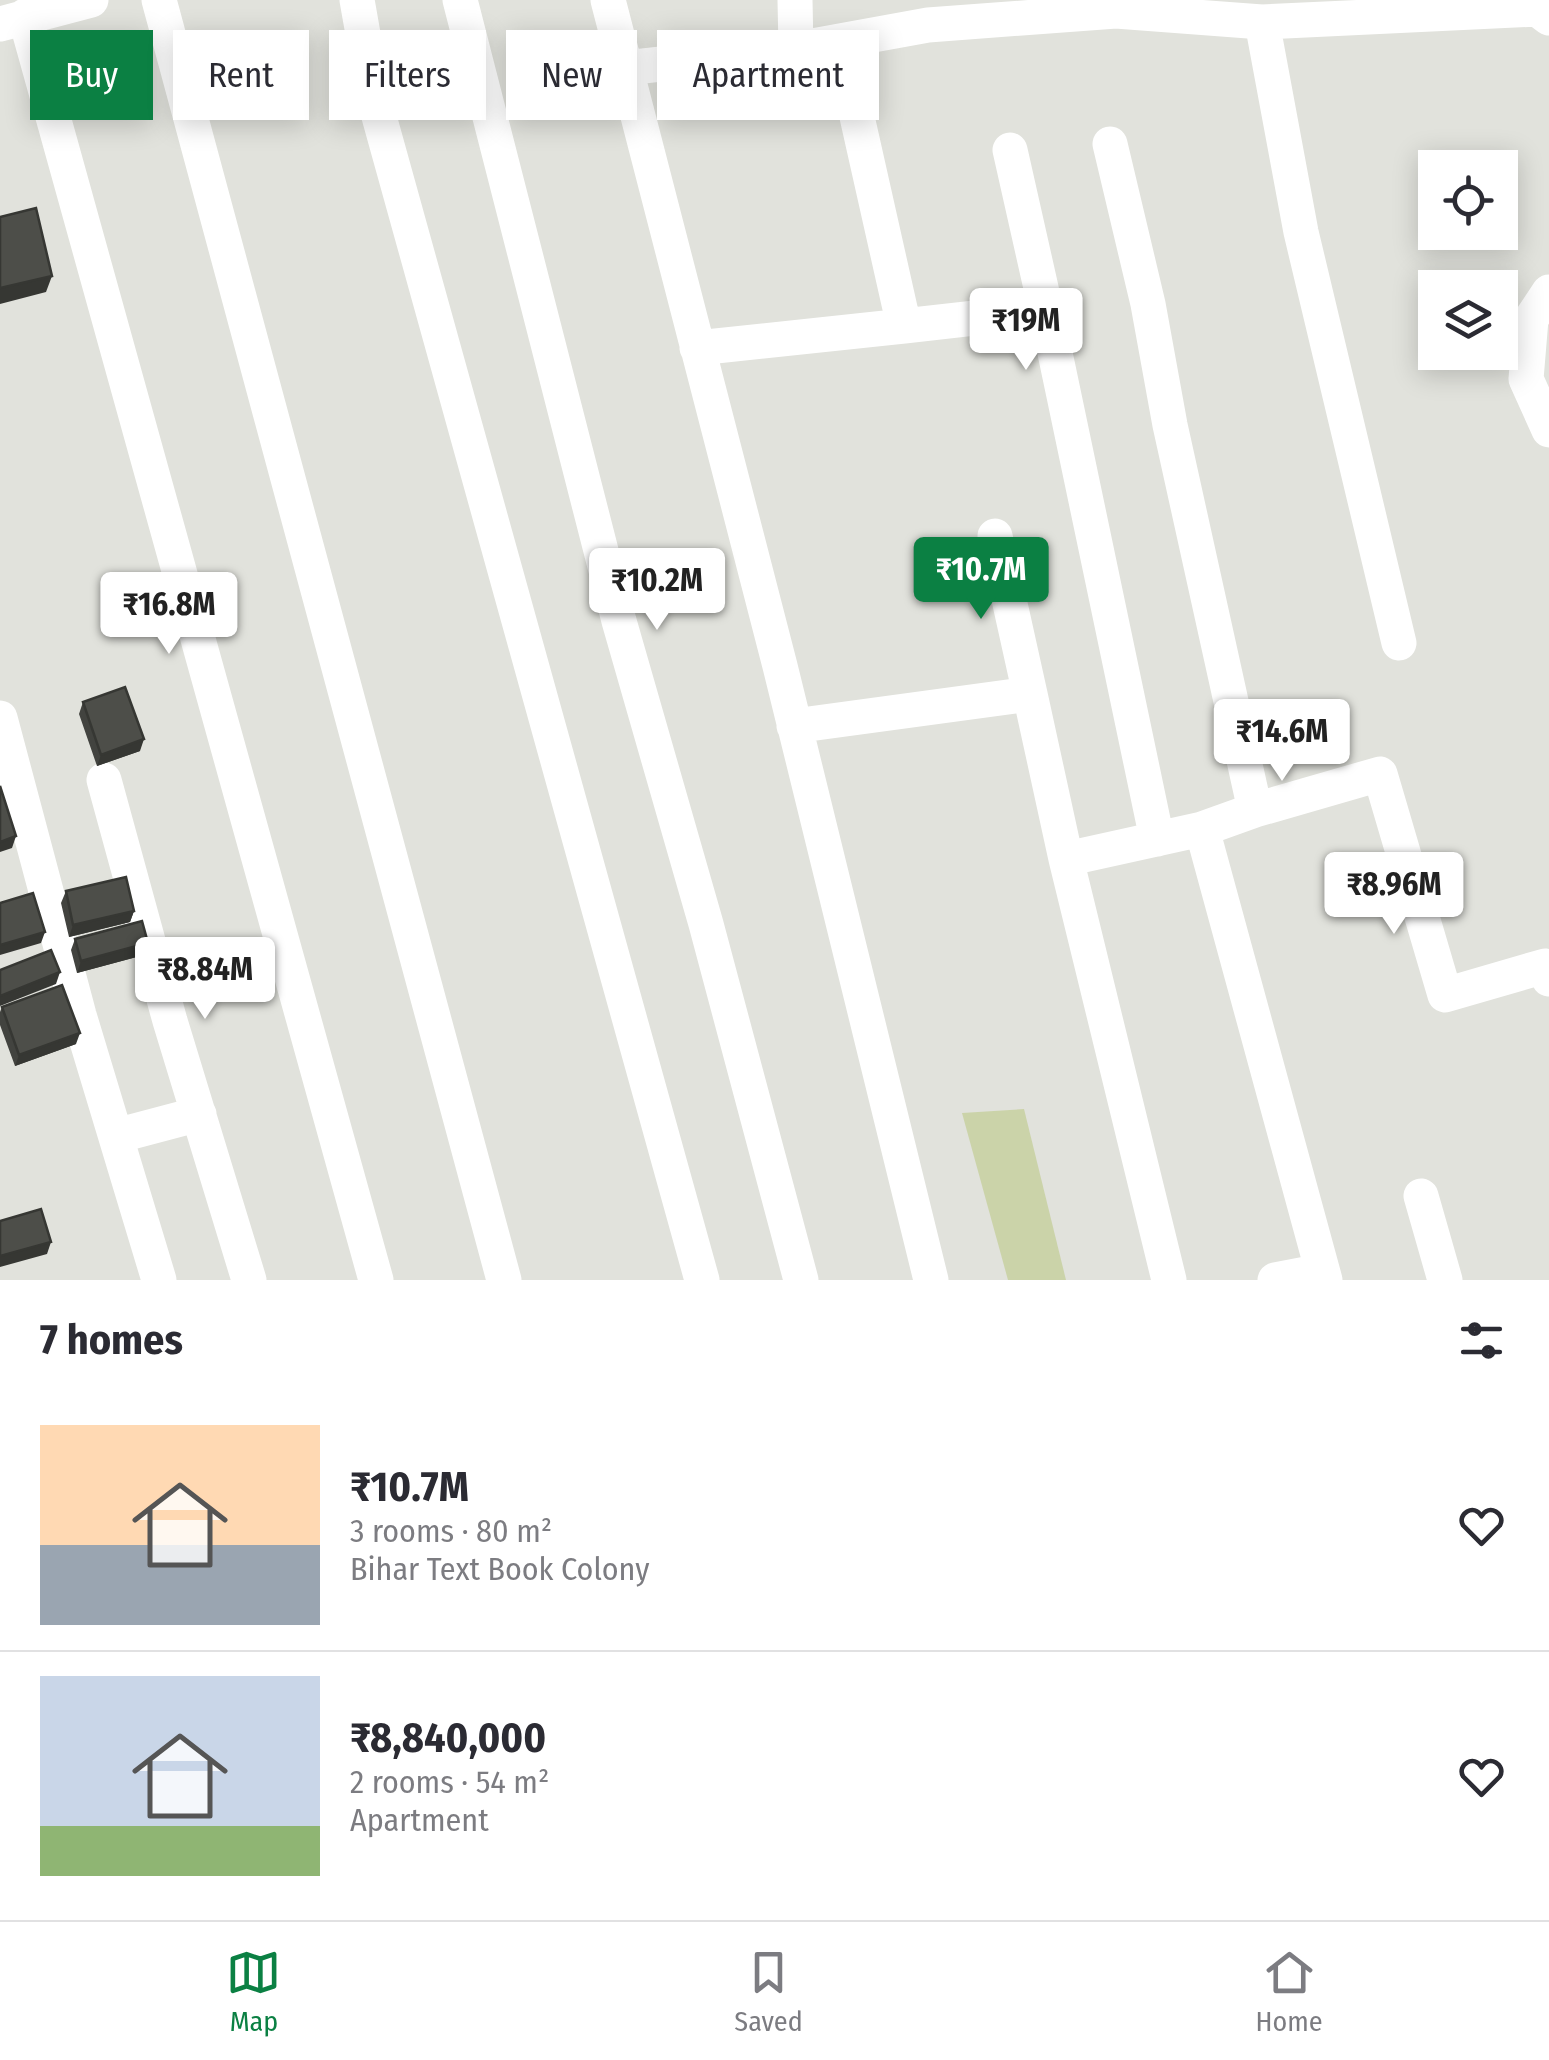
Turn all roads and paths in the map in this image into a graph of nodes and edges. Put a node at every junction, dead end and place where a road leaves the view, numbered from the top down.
1 (91, 0) edge
2 (159, 0) edge
3 (357, 0) edge
4 (460, 0) edge
5 (608, 0) edge
6 (795, 0) edge
7 (1041, 8) edge
8 (1549, 18) edge
9 (12, 20) edge
10 (1262, 22) junction
11 (616, 30) edge
12 (796, 30) edge
13 (879, 34) edge
14 (637, 115) edge
15 (858, 120) edge
16 (1110, 144) dead end
17 (1010, 150) dead end
18 (1549, 292) edge
19 (1046, 310) junction
20 (904, 326) junction
21 (697, 348) junction
22 (1549, 430) edge
23 (995, 536) dead end
24 (1399, 643) dead end
25 (1030, 694) junction
26 (0, 718) edge
27 (794, 726) junction
28 (104, 780) dead end
29 (1254, 810) junction
30 (1202, 830) junction
31 (1158, 839) junction
32 (1066, 860) junction
33 (1549, 978) edge
34 (199, 1114) junction
35 (116, 1136) junction
36 (1421, 1196) dead end
37 (1323, 1276) edge
38 (159, 1280) edge
39 (250, 1280) edge
40 (376, 1280) edge
41 (504, 1280) edge
42 (702, 1280) edge
43 (800, 1280) edge
44 (931, 1280) edge
45 (1169, 1280) edge
46 (1275, 1280) edge
47 (1446, 1280) edge

1 - 9 street
2 - 41 street
3 - 42 street
4 - 43 street
5 - 11 street
6 - 12 street
7 - 10 street
7 - 13 street
8 - 10 street
9 - 40 street
10 - 24 street
14 - 21 street
15 - 20 street
16 - 29 street
17 - 19 street
18 - 22 street
19 - 20 street
19 - 31 street
20 - 21 street
21 - 27 street
23 - 25 street
25 - 27 street
25 - 32 street
26 - 35 street
27 - 44 street
28 - 34 street
29 - 30 street
29 - 33 street
30 - 31 street
30 - 37 street
31 - 32 street
32 - 45 street
34 - 35 street
34 - 39 street
35 - 38 street
36 - 47 street
37 - 46 street

